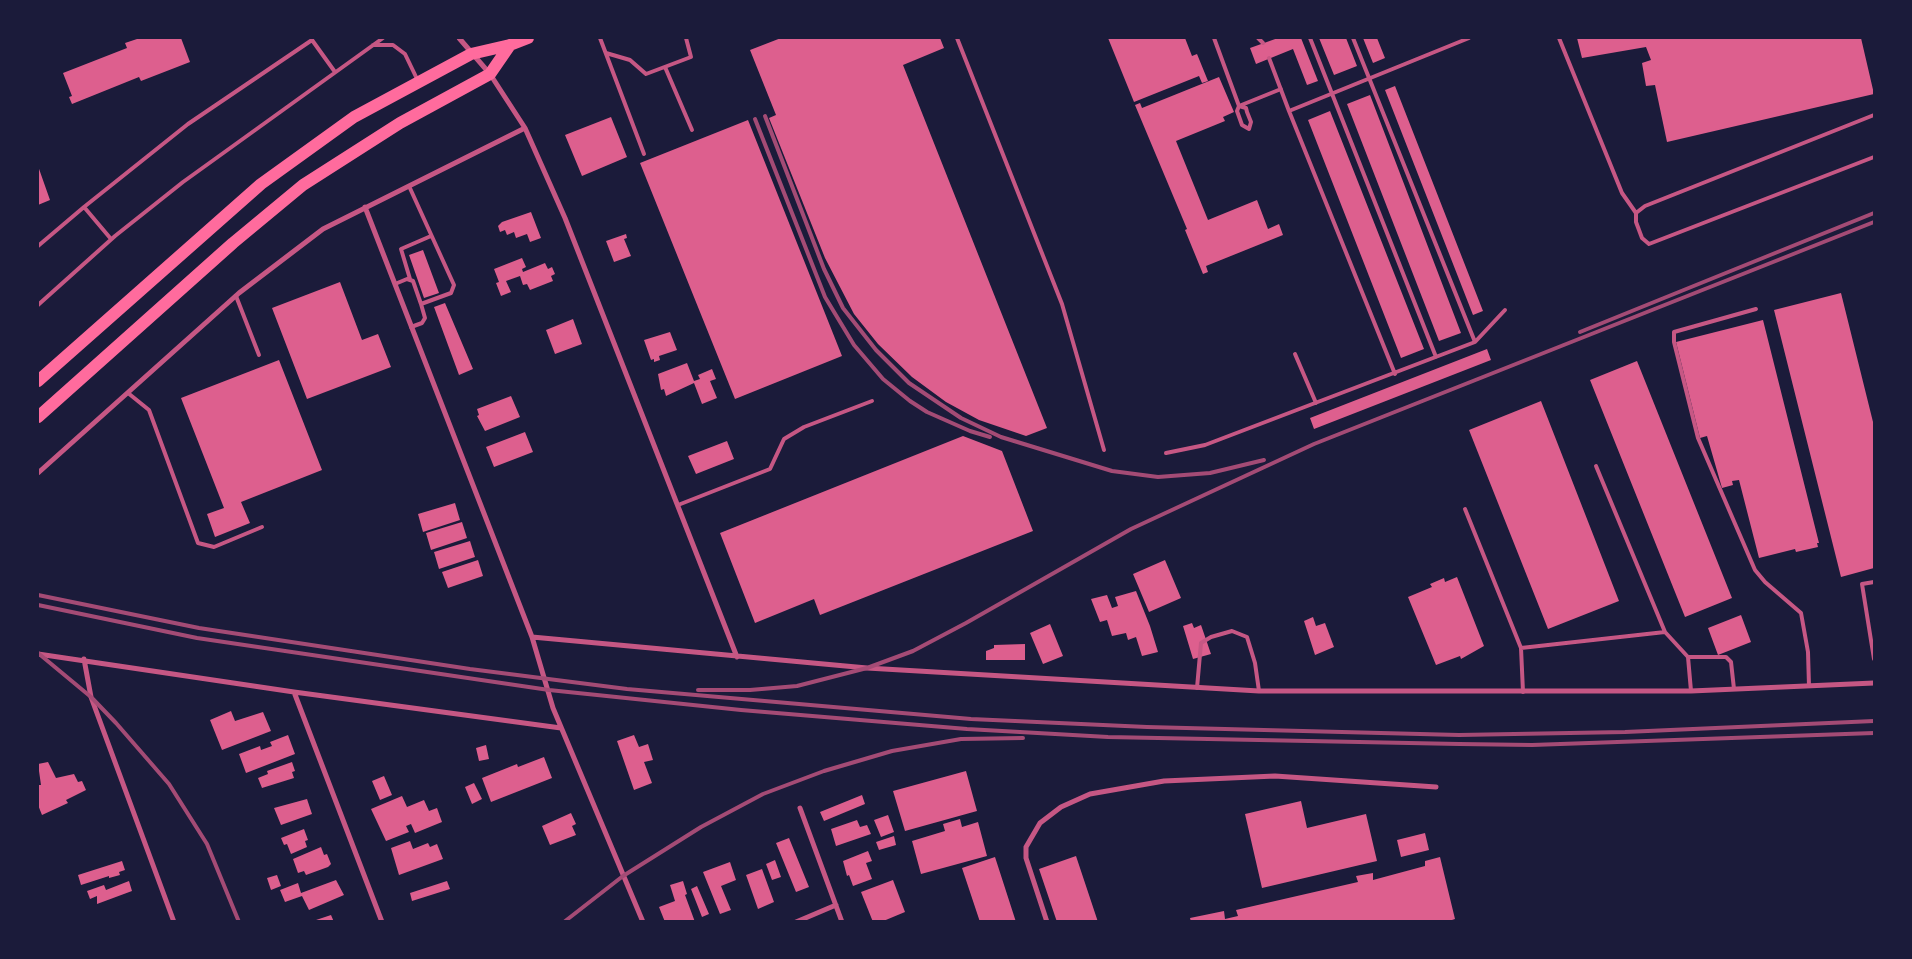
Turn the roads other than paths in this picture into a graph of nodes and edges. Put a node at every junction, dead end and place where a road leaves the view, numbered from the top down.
1 (383, 38) edge
2 (459, 38) edge
3 (528, 38) edge
4 (600, 38) edge
5 (686, 38) edge
6 (958, 38) edge
7 (1214, 38) edge
8 (1258, 38) edge
9 (1310, 38) edge
10 (1353, 38) edge
11 (1469, 38) edge
12 (1559, 38) edge
13 (314, 39) edge
14 (1263, 43) dead end
15 (372, 45) junction
16 (510, 45) junction
17 (606, 53) junction
18 (471, 54) junction
19 (1269, 58) dead end
20 (666, 67) junction
21 (336, 72) junction
22 (490, 74) junction
23 (1369, 79) junction
24 (419, 82) junction
25 (1281, 89) junction
26 (1333, 94) junction
27 (1240, 106) junction
28 (1289, 111) junction
29 (1874, 116) edge
30 (525, 128) junction
31 (692, 130) dead end
32 (644, 154) dead end
33 (1874, 157) edge
34 (409, 186) junction
35 (84, 207) junction
36 (366, 207) junction
37 (1636, 213) junction
38 (432, 236) junction
39 (111, 239) junction
40 (38, 246) edge
41 (410, 279) junction
42 (395, 284) junction
43 (236, 296) junction
44 (421, 304) junction
45 (38, 305) edge
46 (1756, 309) dead end
47 (1505, 310) dead end
48 (412, 327) junction
49 (1475, 342) junction
50 (1295, 354) dead end
51 (259, 355) dead end
52 (1436, 357) junction
53 (1395, 374) junction
54 (38, 381) edge
55 (128, 392) junction
56 (872, 401) dead end
57 (1316, 403) junction
58 (38, 417) edge
59 (1104, 450) dead end
60 (1166, 452) dead end
61 (1596, 466) dead end
62 (38, 473) edge
63 (678, 505) junction
64 (1465, 509) dead end
65 (262, 527) dead end
66 (1874, 582) edge
67 (1665, 632) junction
68 (532, 638) junction
69 (1521, 648) junction
70 (38, 654) edge
71 (737, 657) junction
72 (1688, 658) junction
73 (84, 659) junction
74 (1874, 659) edge
75 (1874, 683) edge
76 (1809, 686) junction
77 (1197, 688) junction
78 (1734, 689) junction
79 (1259, 691) junction
80 (1691, 691) junction
81 (294, 692) junction
82 (1523, 692) junction
83 (561, 728) junction
84 (1436, 787) dead end
85 (800, 808) dead end
86 (836, 905) junction
87 (174, 922) edge
88 (382, 922) edge
89 (643, 922) edge
90 (796, 922) edge
91 (842, 922) edge
92 (1047, 922) edge

1 - 15 lane
2 - 18 street
3 - 16 highway
4 - 17 lane
5 - 20 lane
6 - 59 lane
7 - 27 lane
8 - 14 lane
9 - 26 lane
10 - 23 lane
11 - 23 lane
12 - 37 lane
13 - 21 lane
13 - 35 lane
15 - 21 lane
15 - 24 lane
16 - 18 highway
16 - 22 highway
17 - 20 lane
17 - 32 lane
18 - 22 street
18 - 24 highway
19 - 25 lane
20 - 31 lane
21 - 39 lane
22 - 30 street
22 - 58 highway
23 - 26 lane
23 - 49 lane
24 - 54 highway
25 - 27 lane
25 - 28 lane
26 - 28 lane
26 - 52 lane
27 - 27 lane
28 - 53 lane
29 - 37 lane
30 - 34 street
30 - 63 street
33 - 37 lane
34 - 36 street
34 - 38 lane
35 - 39 lane
35 - 40 lane
36 - 42 street
36 - 43 street
38 - 41 lane
38 - 44 lane
39 - 45 lane
41 - 42 lane
41 - 44 lane
42 - 48 street
43 - 51 lane
43 - 55 street
44 - 48 lane
46 - 76 lane
47 - 49 lane
48 - 68 street
49 - 52 lane
50 - 57 lane
52 - 53 lane
53 - 57 lane
55 - 62 street
55 - 65 lane
56 - 63 lane
57 - 60 lane
61 - 67 lane
63 - 71 street
64 - 69 lane
66 - 74 lane
67 - 69 lane
67 - 72 lane
68 - 71 street
68 - 83 street
69 - 82 lane
70 - 73 street
71 - 77 street
72 - 78 lane
72 - 80 lane
73 - 81 street
73 - 87 street
75 - 76 street
76 - 78 street
77 - 79 street
77 - 79 lane
78 - 80 street
79 - 82 street
80 - 82 street
81 - 83 street
81 - 88 street
83 - 89 street
84 - 92 street
85 - 86 street
86 - 90 street
86 - 91 street

